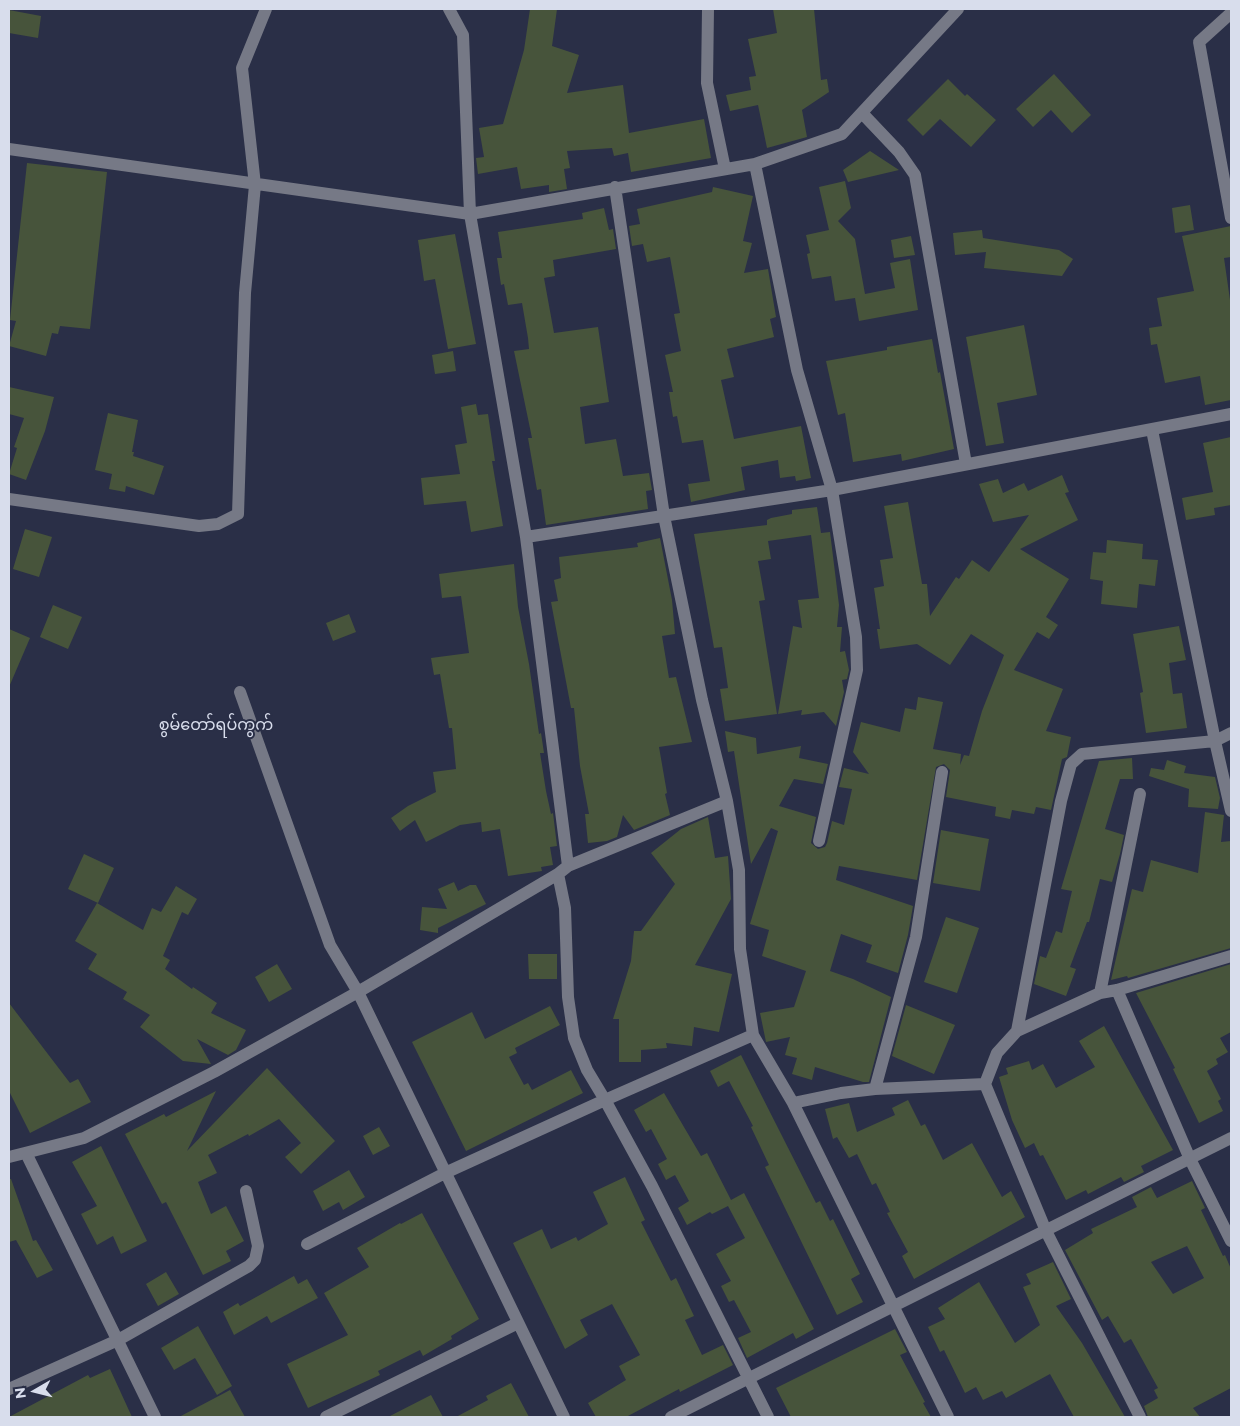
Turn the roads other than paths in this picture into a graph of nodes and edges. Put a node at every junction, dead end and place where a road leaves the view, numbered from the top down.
1 (266, 9) edge
2 (449, 9) edge
3 (708, 9) edge
4 (958, 9) edge
5 (1231, 13) edge
6 (862, 113) junction
7 (9, 149) edge
8 (754, 164) junction
9 (725, 169) junction
10 (255, 185) junction
11 (615, 187) junction
12 (470, 214) junction
13 (1231, 218) edge
14 (1231, 414) edge
15 (1152, 430) junction
16 (966, 464) junction
17 (832, 490) junction
18 (9, 498) edge
19 (664, 516) junction
20 (526, 537) junction
21 (240, 692) dead end
22 (1231, 733) edge
23 (1214, 741) junction
24 (942, 772) dead end
25 (1140, 794) dead end
26 (727, 801) junction
27 (1231, 810) edge
28 (819, 841) dead end
29 (563, 870) junction
30 (1231, 956) edge
31 (1117, 990) junction
32 (358, 992) junction
33 (1100, 992) junction
34 (1017, 1031) junction
35 (753, 1035) junction
36 (985, 1084) junction
37 (875, 1089) junction
38 (605, 1100) junction
39 (792, 1103) junction
40 (1231, 1138) edge
41 (26, 1153) junction
42 (9, 1156) edge
43 (1190, 1159) junction
44 (445, 1173) junction
45 (246, 1191) dead end
46 (1046, 1231) junction
47 (1231, 1241) edge
48 (307, 1244) dead end
49 (893, 1307) junction
50 (518, 1323) junction
51 (118, 1340) junction
52 (749, 1379) junction
53 (9, 1389) edge
54 (155, 1417) edge
55 (326, 1417) edge
56 (564, 1417) edge
57 (671, 1417) edge
58 (768, 1417) edge
59 (948, 1417) edge
60 (1140, 1417) edge

1 - 10 street
2 - 12 street
3 - 9 street
4 - 6 street
5 - 13 street
6 - 8 street
6 - 16 street
7 - 10 street
8 - 9 street
8 - 17 street
9 - 11 street
10 - 12 street
10 - 18 street
11 - 12 street
11 - 19 street
12 - 20 street
14 - 15 street
15 - 16 street
15 - 23 street
16 - 17 street
17 - 19 street
17 - 28 street
19 - 20 street
19 - 26 street
20 - 29 street
21 - 32 street
22 - 23 street
23 - 27 street
23 - 34 street
24 - 37 street
25 - 33 street
26 - 29 street
26 - 35 street
29 - 32 street
29 - 38 street
30 - 31 street
31 - 33 street
31 - 43 street
32 - 41 street
32 - 44 street
33 - 34 street
34 - 36 street
35 - 38 street
35 - 39 street
36 - 37 street
36 - 46 street
37 - 39 street
38 - 44 street
38 - 52 street
39 - 49 street
40 - 43 street
41 - 42 street
41 - 51 street
43 - 46 street
43 - 47 street
44 - 48 street
44 - 50 street
45 - 51 street
46 - 49 street
46 - 60 street
49 - 52 street
49 - 59 street
50 - 55 street
50 - 56 street
51 - 53 street
51 - 54 street
52 - 57 street
52 - 58 street

